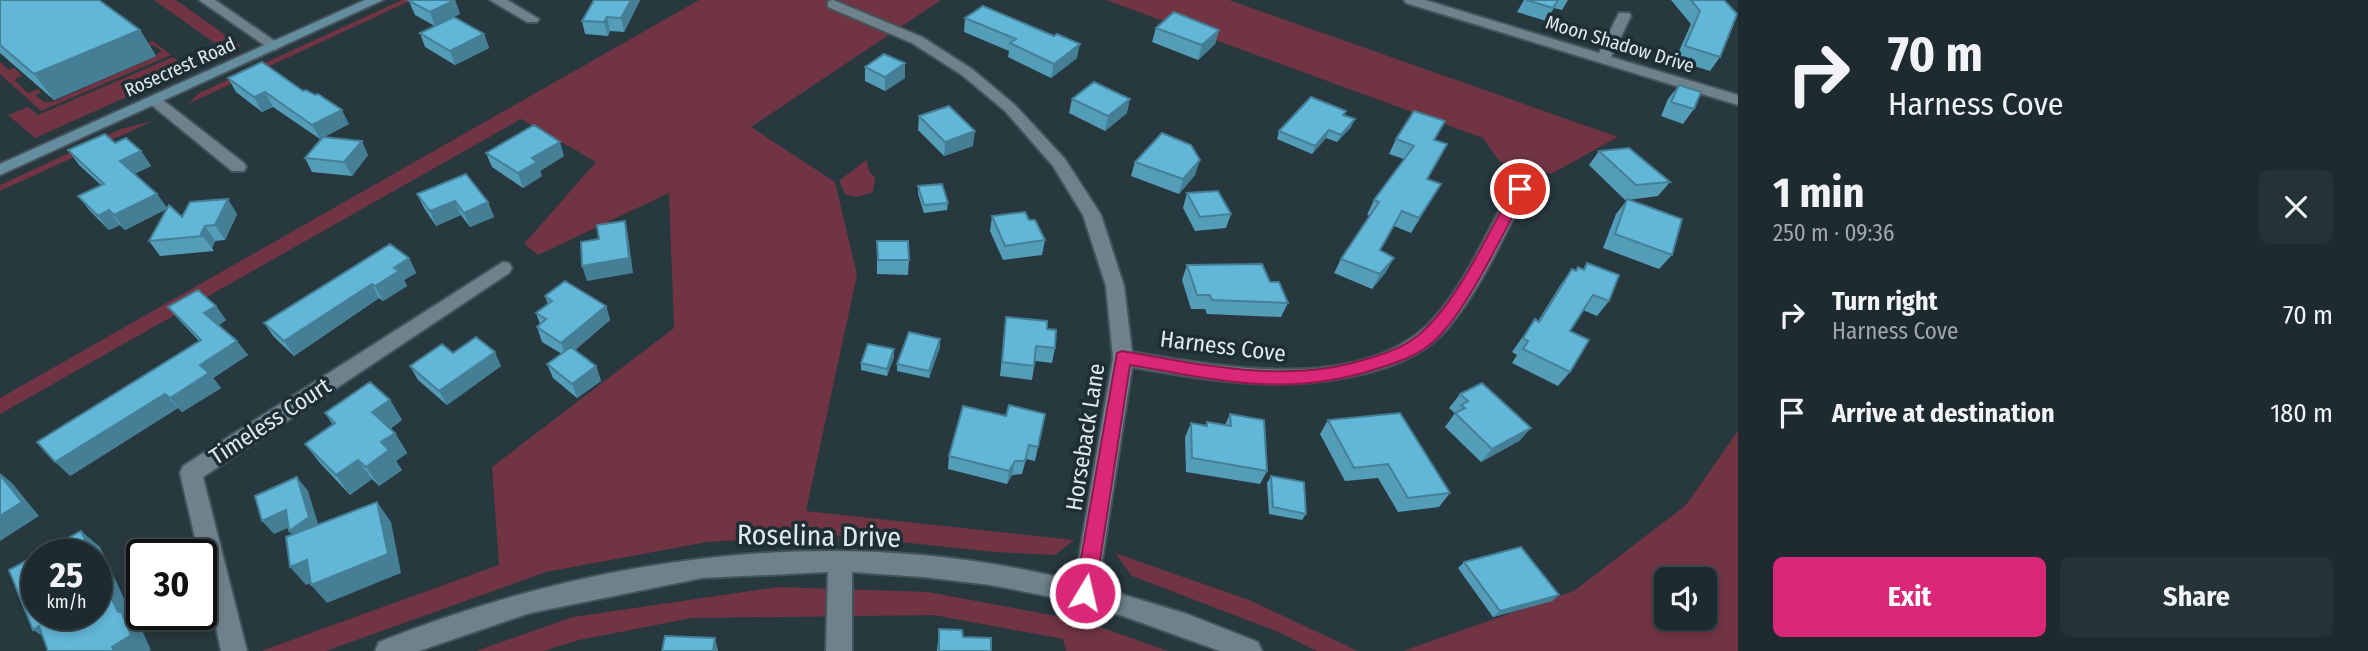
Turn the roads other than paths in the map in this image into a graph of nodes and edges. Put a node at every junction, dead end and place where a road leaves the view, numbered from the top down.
1 (206, 0) edge
2 (376, 0) edge
3 (496, 0) edge
4 (1411, 0) edge
5 (832, 4) dead end
6 (1624, 16) dead end
7 (532, 19) dead end
8 (275, 46) junction
9 (1603, 59) junction
10 (154, 100) junction
11 (1738, 100) edge
12 (238, 167) dead end
13 (0, 170) edge
14 (1520, 189) dead end
15 (503, 268) dead end
16 (1122, 358) junction
17 (841, 560) junction
18 (1085, 593) junction
19 (234, 651) edge
20 (388, 651) edge
21 (839, 651) edge
22 (1249, 651) edge

1 - 8 street
2 - 8 main road, Rosecrest Road
3 - 7 street
4 - 9 street, Moon Shadow Drive
5 - 16 street, Horseback Lane
6 - 9 street
8 - 10 main road, Rosecrest Road
9 - 11 street, Moon Shadow Drive
10 - 12 street
10 - 13 main road, Rosecrest Road
14 - 16 street, Harness Cove
15 - 19 street, Timeless Court
16 - 18 street, Horseback Lane
17 - 18 street, Roselina Drive
17 - 20 street, Roselina Drive
17 - 21 street
18 - 22 street, Roselina Drive

